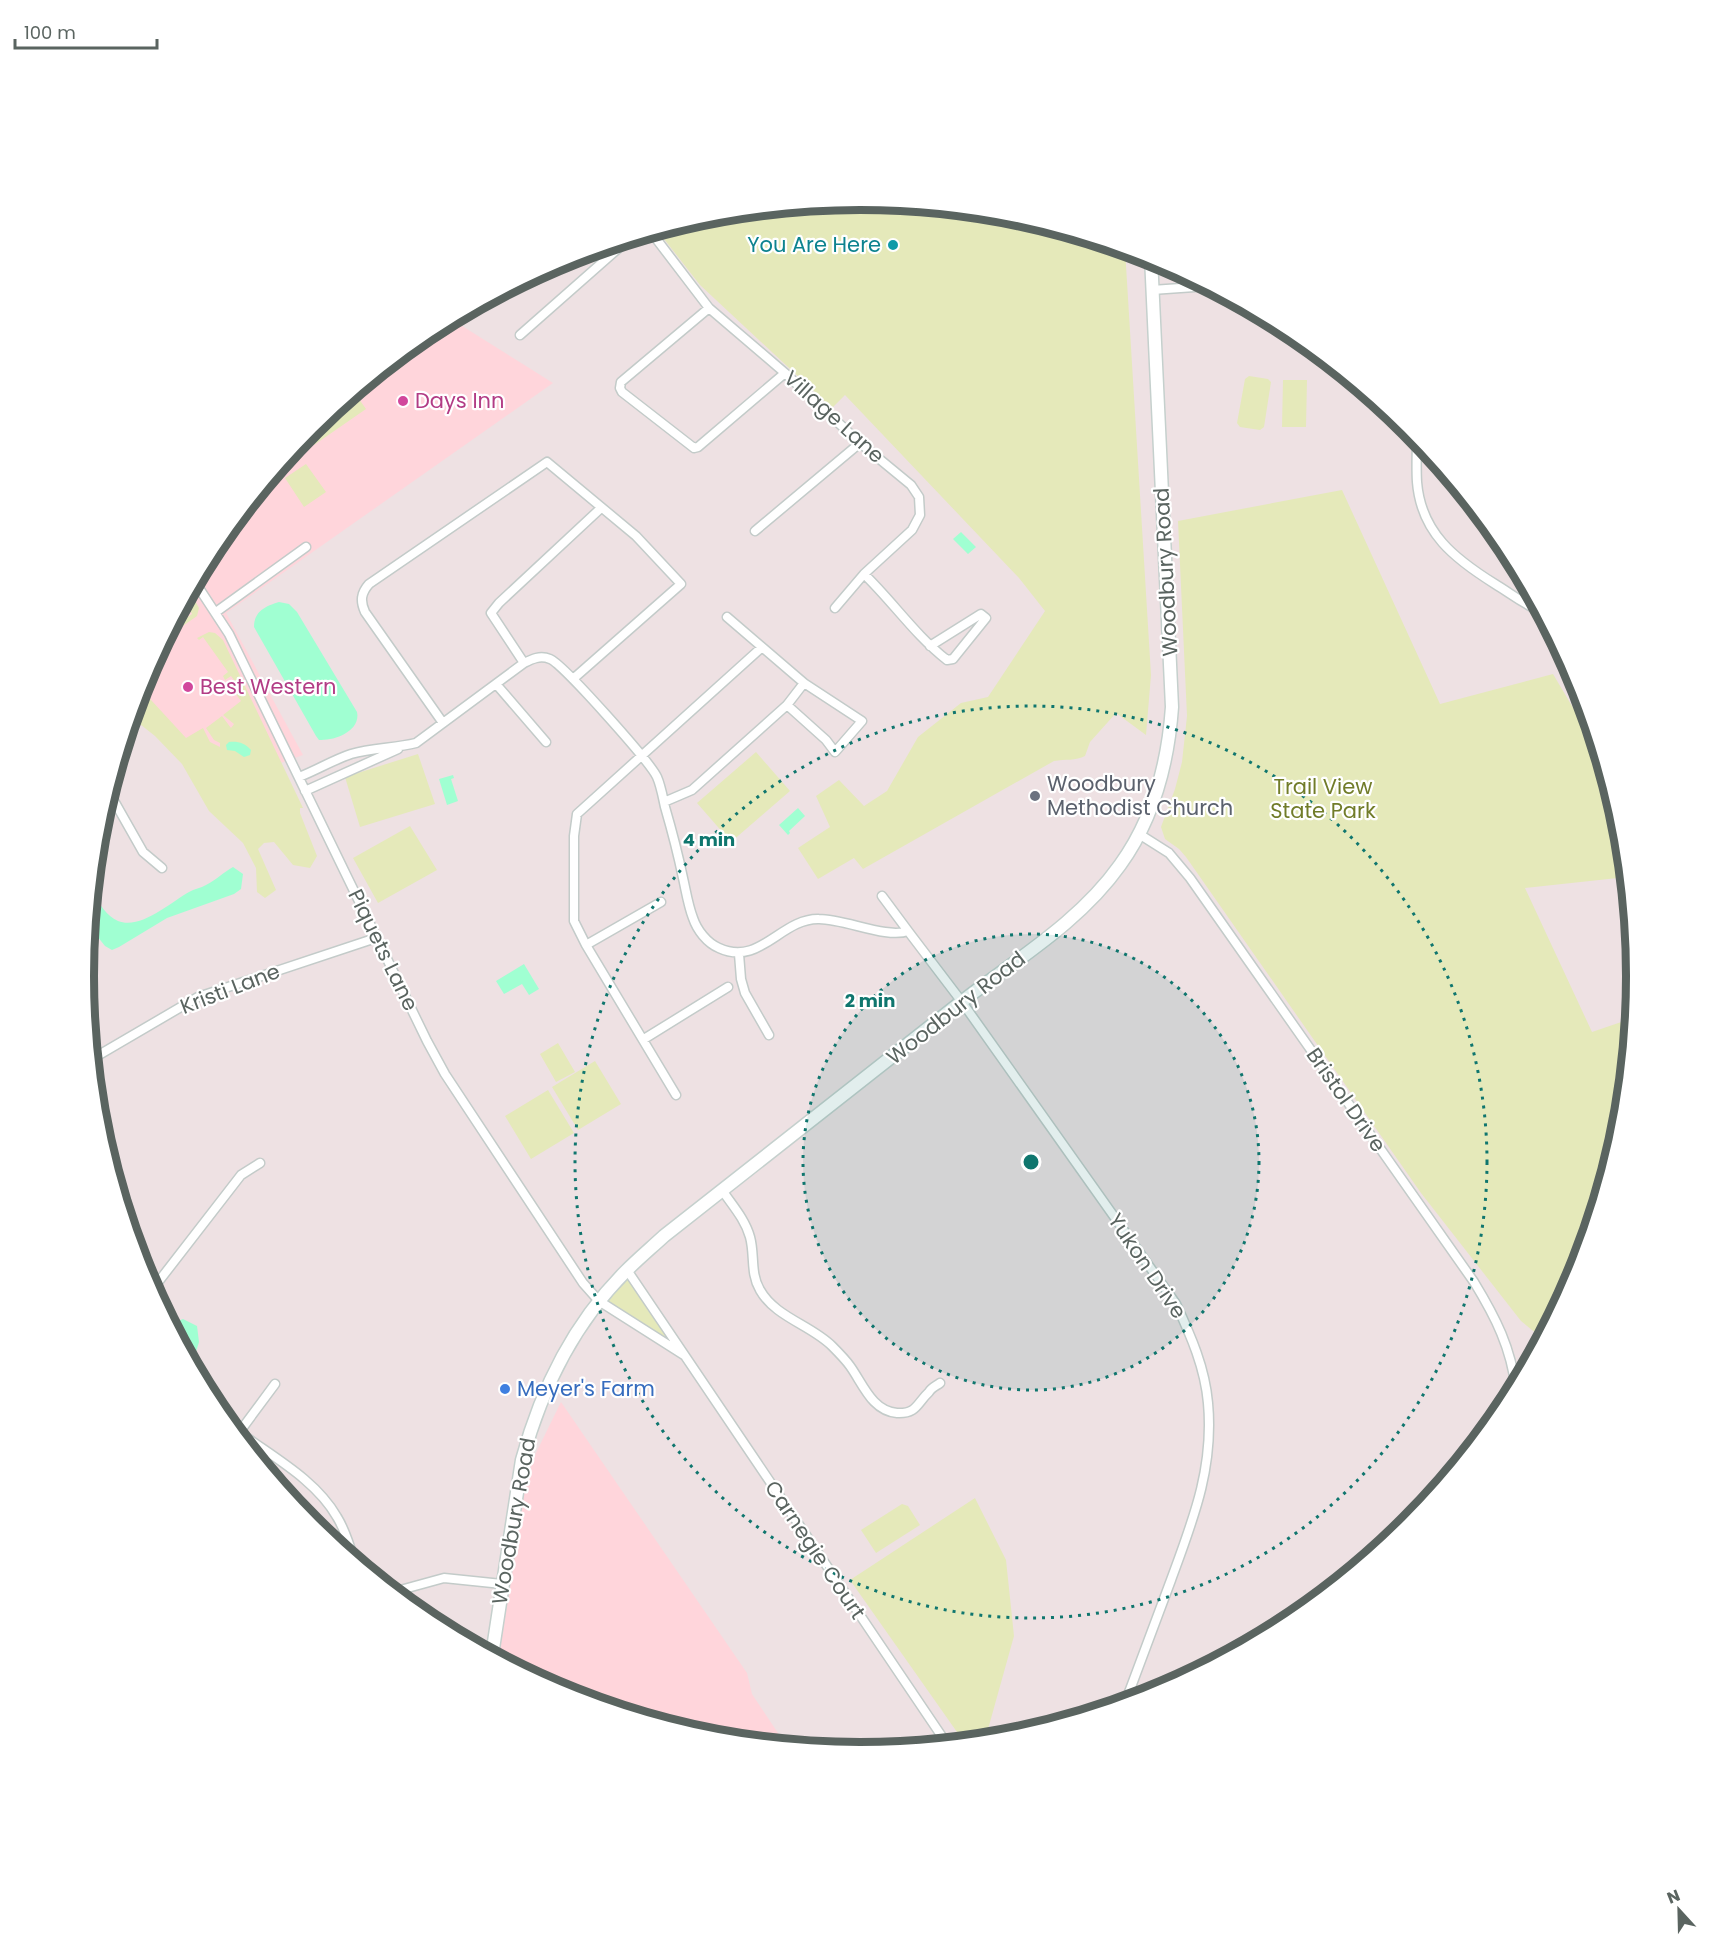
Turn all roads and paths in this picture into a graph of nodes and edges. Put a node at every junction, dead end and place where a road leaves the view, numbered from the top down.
1 (656, 238) edge
2 (616, 250) edge
3 (1151, 267) edge
4 (1195, 287) edge
5 (1152, 290) junction
6 (709, 308) junction
7 (520, 335) dead end
8 (785, 374) junction
9 (860, 443) junction
10 (1417, 450) edge
11 (601, 508) junction
12 (755, 531) dead end
13 (306, 547) dead end
14 (864, 574) junction
15 (200, 589) edge
16 (1531, 605) edge
17 (835, 608) dead end
18 (216, 612) junction
19 (727, 617) dead end
20 (930, 646) junction
21 (761, 648) junction
22 (524, 663) junction
23 (573, 679) junction
24 (804, 683) junction
25 (496, 684) junction
26 (787, 705) junction
27 (444, 723) junction
28 (546, 742) dead end
29 (403, 746) junction
30 (641, 756) junction
31 (299, 777) junction
32 (305, 791) junction
33 (664, 802) junction
34 (115, 803) edge
35 (1139, 834) junction
36 (162, 868) dead end
37 (882, 896) dead end
38 (661, 902) dead end
39 (908, 932) junction
40 (376, 938) junction
41 (586, 945) junction
42 (739, 954) junction
43 (728, 987) dead end
44 (962, 1002) junction
45 (769, 1035) dead end
46 (644, 1039) junction
47 (99, 1055) edge
48 (676, 1095) dead end
49 (260, 1163) dead end
50 (722, 1190) junction
51 (627, 1270) junction
52 (158, 1282) edge
53 (599, 1301) junction
54 (684, 1354) junction
55 (1513, 1376) edge
56 (940, 1383) dead end
57 (275, 1384) dead end
58 (242, 1427) edge
59 (256, 1445) edge
60 (349, 1546) edge
61 (502, 1584) junction
62 (401, 1589) edge
63 (493, 1648) edge
64 (1129, 1693) edge
65 (942, 1737) edge

1 - 6 street, Village Lane
2 - 7 street
3 - 5 main road, Woodbury Road
4 - 5 street
5 - 35 main road, Woodbury Road
6 - 8 street, Village Lane
6 - 8 street
8 - 9 street, Village Lane
9 - 12 street
9 - 14 street, Village Lane
10 - 16 street
11 - 22 street
11 - 23 street
11 - 27 street
13 - 18 street
14 - 17 street, Village Lane
14 - 20 street
15 - 18 street, Piquets Lane
18 - 31 street, Piquets Lane
19 - 21 street
20 - 20 street
21 - 24 street
21 - 30 street
22 - 23 street
22 - 25 street
23 - 30 street
24 - 26 street
24 - 26 street
25 - 27 street
25 - 28 street
26 - 33 street
27 - 29 street
29 - 31 street
29 - 32 street
30 - 33 street
30 - 41 street
31 - 32 street, Piquets Lane
32 - 40 street, Piquets Lane
33 - 42 street
34 - 36 street
35 - 44 main road, Woodbury Road
35 - 55 street, Bristol Drive
37 - 39 street, Yukon Drive
38 - 41 street
39 - 42 street
39 - 44 street, Yukon Drive
40 - 47 street, Kristi Lane
40 - 53 street, Piquets Lane
41 - 46 street
42 - 45 street
43 - 46 street
44 - 50 main road, Woodbury Road
44 - 64 street, Yukon Drive
46 - 48 street
49 - 52 street
50 - 51 main road, Woodbury Road
50 - 56 street
51 - 53 main road, Woodbury Road
51 - 54 street, Carnegie Court
53 - 54 street, Carnegie Court
53 - 61 main road, Woodbury Road
54 - 65 street, Carnegie Court
57 - 58 street
59 - 60 street
61 - 62 street
61 - 63 main road, Woodbury Road

